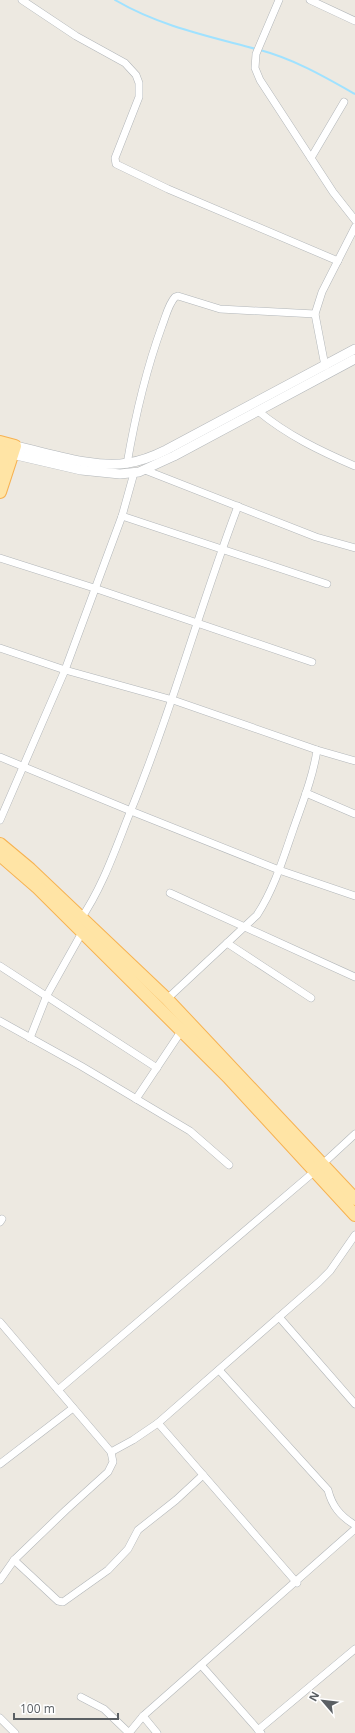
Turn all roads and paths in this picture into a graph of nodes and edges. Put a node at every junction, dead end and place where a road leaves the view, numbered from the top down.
1 (22, 0) edge
2 (279, 0) edge
3 (310, 0) edge
4 (355, 21) edge
5 (344, 102) dead end
6 (311, 158) junction
7 (355, 220) edge
8 (355, 227) edge
9 (338, 261) junction
10 (315, 314) junction
11 (355, 349) edge
12 (355, 359) edge
13 (325, 366) junction
14 (258, 411) junction
15 (0, 442) edge
16 (0, 451) edge
17 (16, 452) junction
18 (127, 464) junction
19 (355, 466) edge
20 (145, 470) junction
21 (134, 472) junction
22 (6, 476) junction
23 (0, 492) edge
24 (238, 506) junction
25 (122, 516) junction
26 (355, 548) edge
27 (222, 550) junction
28 (0, 558) edge
29 (328, 584) dead end
30 (94, 588) junction
31 (196, 622) junction
32 (0, 648) edge
33 (312, 662) dead end
34 (65, 670) junction
35 (173, 700) junction
36 (317, 750) junction
37 (0, 757) edge
38 (355, 761) edge
39 (23, 766) junction
40 (306, 793) junction
41 (131, 811) junction
42 (355, 814) edge
43 (0, 820) edge
44 (0, 844) edge
45 (0, 855) edge
46 (280, 870) junction
47 (170, 893) dead end
48 (355, 896) edge
49 (81, 924) junction
50 (244, 926) junction
51 (227, 943) junction
52 (0, 966) edge
53 (355, 977) edge
54 (47, 995) junction
55 (310, 998) dead end
56 (167, 999) junction
57 (0, 1021) edge
58 (182, 1030) junction
59 (30, 1038) junction
60 (157, 1068) junction
61 (136, 1099) junction
62 (355, 1134) edge
63 (229, 1165) dead end
64 (319, 1168) junction
65 (355, 1199) edge
66 (355, 1215) edge
67 (355, 1236) edge
68 (279, 1318) junction
69 (0, 1322) edge
70 (219, 1370) junction
71 (58, 1390) junction
72 (355, 1404) edge
73 (73, 1408) junction
74 (158, 1423) junction
75 (111, 1452) junction
76 (0, 1464) edge
77 (203, 1475) junction
78 (355, 1525) edge
79 (355, 1529) edge
80 (14, 1560) junction
81 (0, 1580) edge
82 (296, 1583) junction
83 (355, 1649) edge
84 (201, 1665) junction
85 (81, 1696) dead end
86 (143, 1716) junction
87 (0, 1718) edge
88 (259, 1732) edge
89 (15, 1733) edge
90 (129, 1733) edge
91 (157, 1733) edge

1 - 9 street
2 - 6 street
3 - 4 street
5 - 6 street
6 - 7 street
8 - 9 street
9 - 10 street
10 - 13 street
10 - 18 street
11 - 13 street
12 - 14 street
13 - 18 street
14 - 19 street
14 - 20 street
15 - 17 main road
16 - 17 main road
16 - 22 main road
17 - 18 street
17 - 21 street
17 - 22 main road
20 - 21 street
20 - 24 street
21 - 25 street
22 - 23 main road
24 - 26 street
24 - 27 street
25 - 27 street
25 - 30 street
27 - 29 street
27 - 31 street
28 - 30 street
30 - 31 street
30 - 34 street
31 - 33 street
31 - 35 street
32 - 34 street
34 - 35 street
34 - 39 street
35 - 36 street
35 - 41 street
36 - 38 street
36 - 40 street
37 - 39 street
39 - 41 street
39 - 43 street
40 - 42 street
40 - 46 street
41 - 46 street
41 - 49 street
44 - 49 main road
45 - 49 main road
46 - 48 street
46 - 50 street
47 - 50 street
49 - 54 street
49 - 56 main road
49 - 58 main road
50 - 51 street
50 - 53 street
51 - 55 street
51 - 56 street
52 - 54 street
54 - 59 street
54 - 60 street
56 - 64 main road
57 - 59 street
58 - 60 street
58 - 64 main road
59 - 61 street
60 - 61 street
61 - 63 street
62 - 64 street
64 - 65 main road
64 - 66 main road
64 - 71 street
67 - 68 street
68 - 70 street
68 - 72 street
69 - 71 street
70 - 74 street
70 - 78 street
71 - 73 street
73 - 75 street
73 - 76 street
74 - 75 street
74 - 77 street
75 - 80 street
77 - 80 street
77 - 82 street
79 - 82 street
80 - 81 street
82 - 84 street
83 - 88 street
84 - 86 street
84 - 88 street
85 - 90 street
86 - 90 street
86 - 91 street
87 - 89 street

